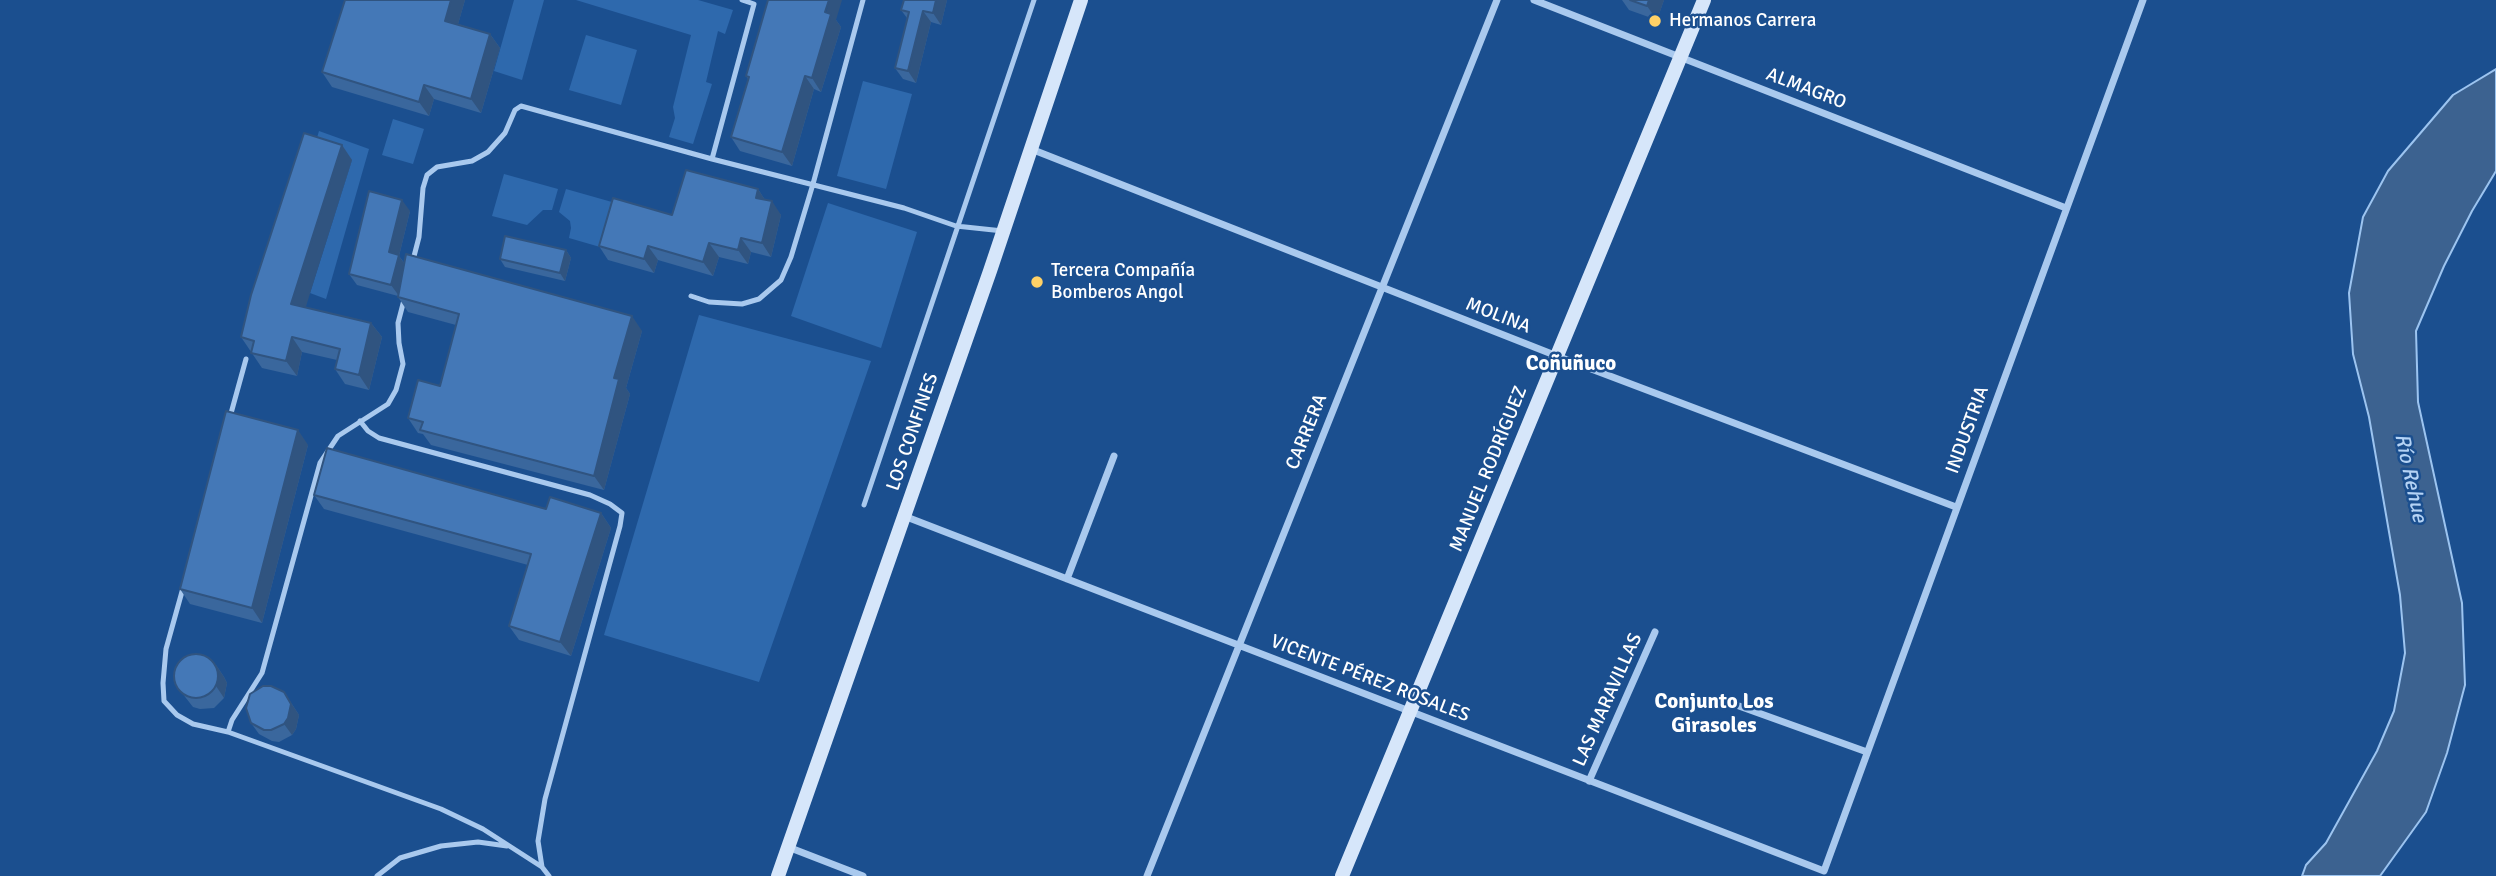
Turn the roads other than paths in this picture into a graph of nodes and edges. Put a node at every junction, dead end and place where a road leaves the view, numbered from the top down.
1 (742, 0) edge
2 (863, 0) edge
3 (1034, 0) edge
4 (1081, 0) edge
5 (1497, 0) edge
6 (1534, 0) edge
7 (1704, 0) edge
8 (2143, 0) edge
9 (1681, 57) junction
10 (1031, 149) junction
11 (712, 159) junction
12 (813, 184) junction
13 (2066, 208) junction
14 (956, 226) junction
15 (1003, 231) junction
16 (410, 274) edge
17 (1382, 288) junction
18 (691, 296) dead end
19 (404, 298) edge
20 (1557, 356) junction
21 (246, 359) edge
22 (359, 421) junction
23 (228, 425) edge
24 (1114, 456) dead end
25 (864, 505) dead end
26 (1956, 507) junction
27 (904, 516) junction
28 (1067, 579) junction
29 (184, 583) edge
30 (1656, 632) dead end
31 (1239, 645) junction
32 (1740, 706) dead end
33 (1410, 711) junction
34 (228, 732) junction
35 (1867, 752) junction
36 (1589, 780) junction
37 (511, 847) junction
38 (788, 847) junction
39 (542, 867) junction
40 (1824, 872) joint
41 (377, 876) edge
42 (549, 876) edge
43 (778, 876) edge
44 (863, 876) edge
45 (1147, 876) edge
46 (1342, 876) edge

1 - 11 lane
2 - 12 lane
3 - 14 lane
4 - 10 street, LOS CONFINES
5 - 17 street, CARRERA
6 - 9 street, ALMAGRO
7 - 9 street, MANUEL RODRÍGUEZ
8 - 13 street, INDUSTRIA
9 - 13 street, ALMAGRO
9 - 20 street, MANUEL RODRÍGUEZ
10 - 15 street, LOS CONFINES
10 - 17 street, MOLINA
11 - 12 lane
11 - 16 lane
12 - 14 lane
12 - 18 lane
13 - 26 street, INDUSTRIA
14 - 15 lane
14 - 25 lane
15 - 27 street, LOS CONFINES
17 - 20 street, MOLINA
17 - 31 street, CARRERA
19 - 22 lane
20 - 26 street, MOLINA
20 - 33 street, MANUEL RODRÍGUEZ
21 - 23 lane
22 - 34 lane
22 - 39 lane
24 - 28 street
26 - 35 street, INDUSTRIA
27 - 28 street, VICENTE PÉREZ ROSALES
27 - 38 street, LOS CONFINES
28 - 31 street, VICENTE PÉREZ ROSALES
29 - 34 lane
30 - 36 street, LAS MARAVILLAS
31 - 33 street, VICENTE PÉREZ ROSALES
31 - 45 street, CARRERA
32 - 35 street
33 - 36 street, VICENTE PÉREZ ROSALES
33 - 46 street, MANUEL RODRÍGUEZ
34 - 37 lane
35 - 40 street, INDUSTRIA
36 - 40 street, VICENTE PÉREZ ROSALES
37 - 39 lane
37 - 41 lane
38 - 43 street, LOS CONFINES
38 - 44 street
39 - 42 lane

